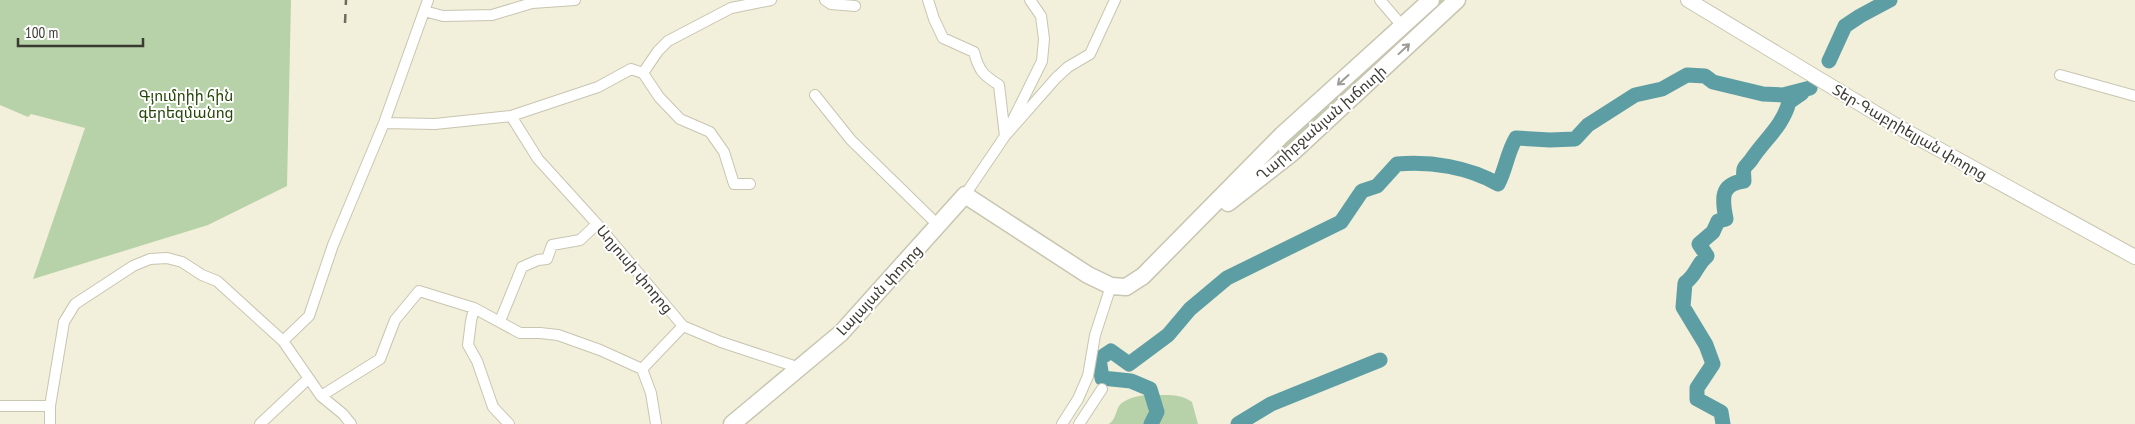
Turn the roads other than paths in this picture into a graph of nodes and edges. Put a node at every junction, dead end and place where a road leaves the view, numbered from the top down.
1 (428, 0) edge
2 (575, 0) edge
3 (772, 0) edge
4 (825, 0) edge
5 (928, 0) edge
6 (1030, 0) edge
7 (1115, 0) edge
8 (1380, 0) edge
9 (1431, 0) edge
10 (1457, 0) edge
11 (1688, 0) edge
12 (855, 6) dead end
13 (424, 11) junction
14 (1403, 27) junction
15 (643, 73) junction
16 (2060, 76) dead end
17 (816, 95) dead end
18 (2135, 96) edge
19 (511, 116) junction
20 (384, 123) junction
21 (1005, 136) junction
22 (750, 184) dead end
23 (965, 195) junction
24 (596, 224) junction
25 (939, 226) junction
26 (1181, 240) junction
27 (2135, 257) edge
28 (1111, 286) junction
29 (474, 308) junction
30 (500, 321) junction
31 (683, 326) junction
32 (283, 341) junction
33 (642, 368) junction
34 (800, 368) junction
35 (308, 379) junction
36 (1102, 389) dead end
37 (320, 396) junction
38 (0, 406) edge
39 (50, 406) junction
40 (50, 424) edge
41 (260, 424) edge
42 (351, 424) edge
43 (509, 424) edge
44 (656, 424) edge
45 (732, 424) edge
46 (1062, 424) edge
47 (1079, 424) edge

1 - 13 street
2 - 13 street
3 - 15 street
4 - 12 street
5 - 21 street
6 - 21 street, Լալայան փողոց
7 - 21 street, Լալայան փողոց
8 - 14 street
9 - 14 highway, Ղարիբջանյան խճուղի
26 -> 10 highway, Ղարիբջանյան խճուղի
11 - 27 main road, Տեր-Գաբրիելյան փողոց
13 - 20 street
14 -> 26 highway, Ղարիբջանյան խճուղի
15 - 19 street
15 - 22 street
16 - 18 street
17 - 25 street
19 - 20 street
19 - 24 street, Աղյուսի փողոց
20 - 32 street
21 - 23 street, Լալայան փողոց
23 - 25 highway, Լալայան փողոց
23 - 28 highway
24 - 30 street
24 - 31 street, Աղյուսի փողոց
25 - 34 highway, Լալայան փողոց
26 - 28 highway, Ղարիբջանյան խճուղի
28 - 46 street
29 - 30 street
29 - 37 street
29 - 43 street
30 - 33 street
31 - 33 street
31 - 34 street, Աղյուսի փողոց
32 - 35 street
32 - 39 street
33 - 44 street
34 - 45 highway, Լալայան փողոց
35 - 37 street
35 - 41 street
36 - 47 street
37 - 42 street
38 - 39 street
39 - 40 street

